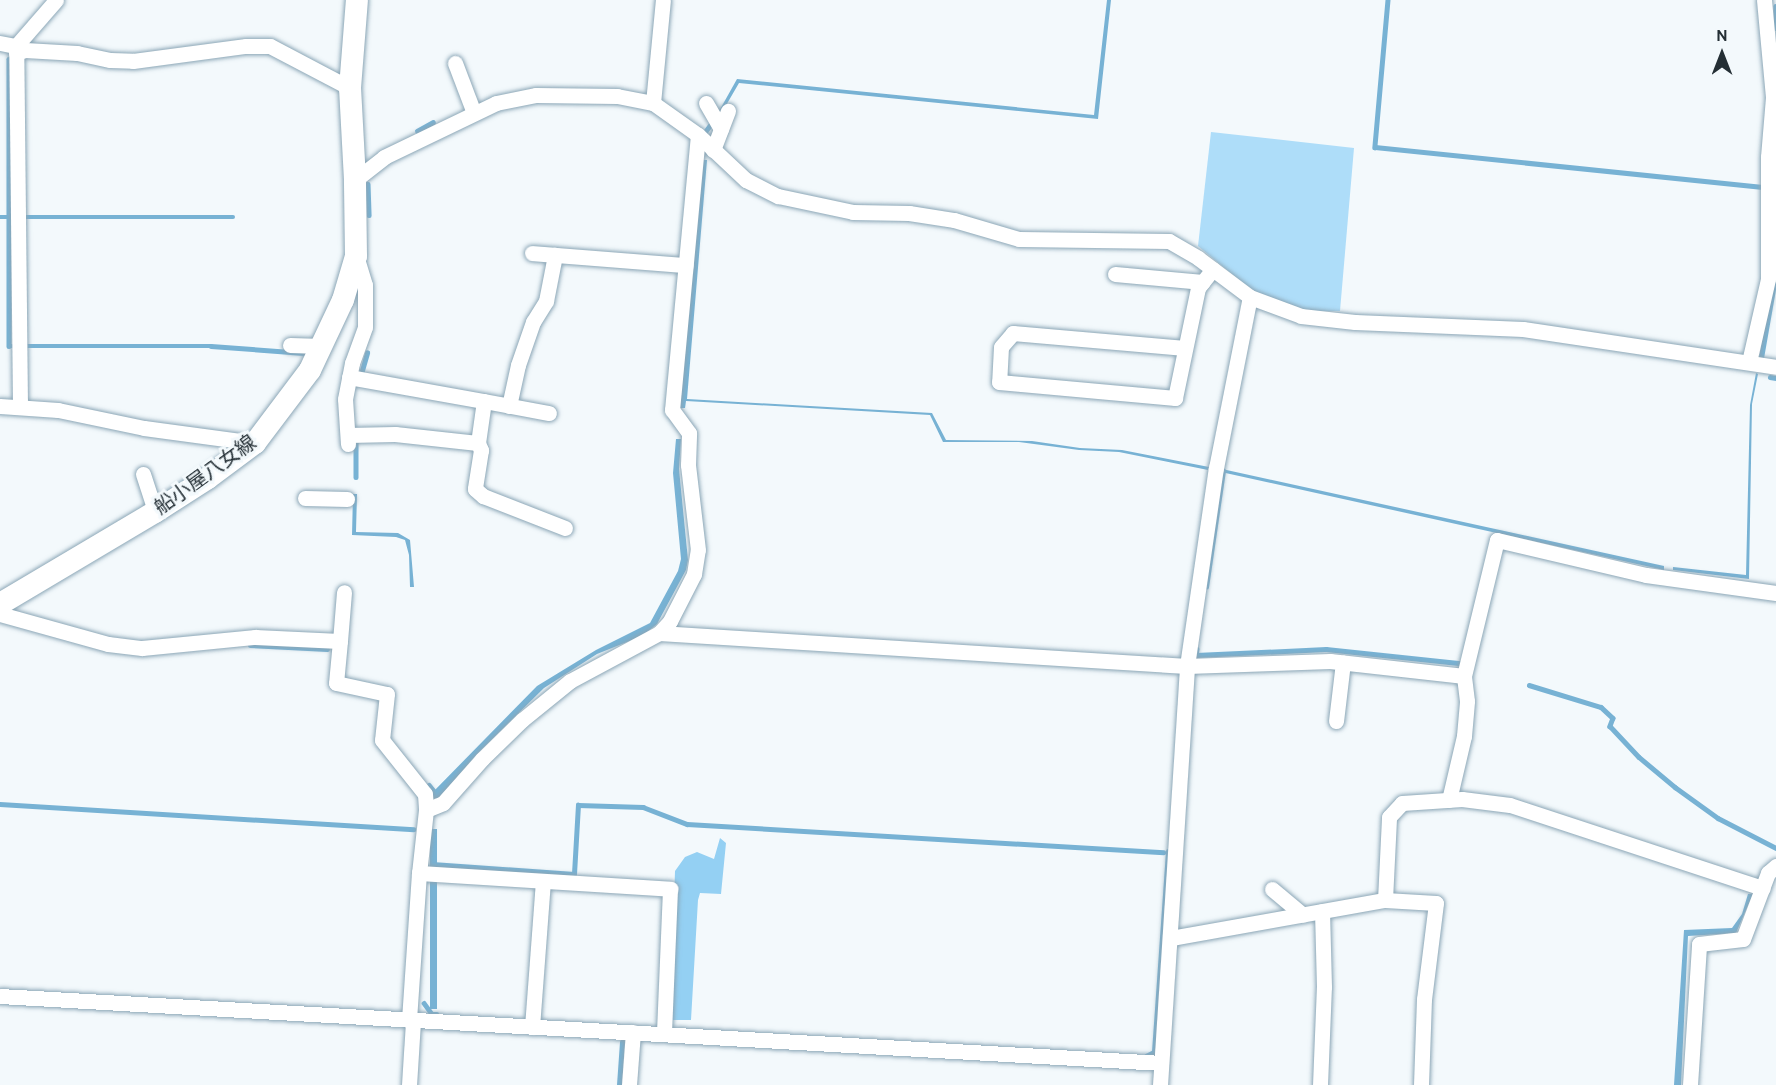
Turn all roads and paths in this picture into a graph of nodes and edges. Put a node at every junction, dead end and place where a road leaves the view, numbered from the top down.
1 (56, 0) edge
2 (357, 0) edge
3 (663, 0) edge
4 (1764, 0) edge
5 (0, 43) edge
6 (16, 49) junction
7 (455, 63) dead end
8 (350, 88) junction
9 (705, 103) dead end
10 (653, 104) junction
11 (728, 111) dead end
12 (474, 113) junction
13 (721, 129) junction
14 (698, 135) junction
15 (713, 150) junction
16 (356, 180) junction
17 (532, 253) dead end
18 (555, 255) junction
19 (356, 256) junction
20 (686, 265) junction
21 (1213, 269) junction
22 (1115, 274) dead end
23 (1203, 282) junction
24 (1250, 297) junction
25 (290, 345) dead end
26 (322, 346) junction
27 (1185, 348) junction
28 (1749, 362) junction
29 (1776, 367) edge
30 (349, 377) junction
31 (484, 401) junction
32 (0, 406) edge
33 (20, 406) junction
34 (509, 406) junction
35 (549, 413) dead end
36 (255, 443) junction
37 (478, 443) junction
38 (143, 474) dead end
39 (305, 498) dead end
40 (347, 499) dead end
41 (155, 512) junction
42 (565, 528) dead end
43 (344, 592) dead end
44 (1776, 593) edge
45 (0, 604) edge
46 (0, 614) edge
47 (659, 633) junction
48 (340, 641) junction
49 (1343, 662) junction
50 (1187, 666) junction
51 (1464, 675) junction
52 (1336, 721) dead end
53 (1449, 800) junction
54 (426, 810) junction
55 (1776, 866) edge
56 (419, 873) junction
57 (543, 881) junction
58 (1763, 888) junction
59 (1272, 889) dead end
60 (1385, 900) junction
61 (1322, 911) junction
62 (1303, 915) junction
63 (1171, 938) junction
64 (0, 996) edge
65 (411, 1021) junction
66 (532, 1027) junction
67 (633, 1032) junction
68 (664, 1034) junction
69 (1161, 1063) junction
70 (409, 1085) edge
71 (629, 1085) edge
72 (1160, 1085) edge
73 (1320, 1085) edge
74 (1328, 1085) edge
75 (1421, 1085) edge
76 (1690, 1085) edge

1 - 6 street
2 - 8 main road, 船小屋八女線
3 - 10 street
4 - 28 street
5 - 6 street
6 - 8 street
6 - 33 street
7 - 12 street
8 - 16 main road, 船小屋八女線
9 - 13 street
10 - 12 street
10 - 14 street
11 - 13 street
12 - 16 street
13 - 15 street
14 - 15 street
14 - 20 street
15 - 21 street
16 - 19 main road, 船小屋八女線
17 - 18 street
18 - 20 street
18 - 34 street
19 - 26 main road, 船小屋八女線
19 - 30 street
20 - 47 street
21 - 23 street
21 - 24 street
22 - 23 street
23 - 27 street
24 - 28 street
24 - 50 street
25 - 26 street
26 - 36 main road, 船小屋八女線
27 - 27 street
28 - 29 street
30 - 31 street
30 - 37 street
31 - 34 street
31 - 37 street
32 - 33 street
33 - 36 street
34 - 35 street
36 - 41 main road, 船小屋八女線
37 - 42 street
38 - 41 street
39 - 40 street
41 - 45 main road, 船小屋八女線
43 - 48 street
44 - 51 street
46 - 48 street
47 - 50 street
47 - 54 street
48 - 54 street
49 - 50 street
49 - 51 street
49 - 52 street
50 - 63 street
51 - 53 street
53 - 58 street
53 - 60 street
54 - 56 street
55 - 58 street
56 - 57 street
56 - 65 street
57 - 66 street
57 - 68 street
58 - 76 street
59 - 62 street
60 - 61 street
60 - 75 street
61 - 62 street
61 - 73 street
62 - 63 street
63 - 69 street
64 - 65 street
65 - 66 street
65 - 70 street
66 - 67 street
67 - 68 street
67 - 71 street
68 - 69 street
69 - 72 street
73 - 74 street

